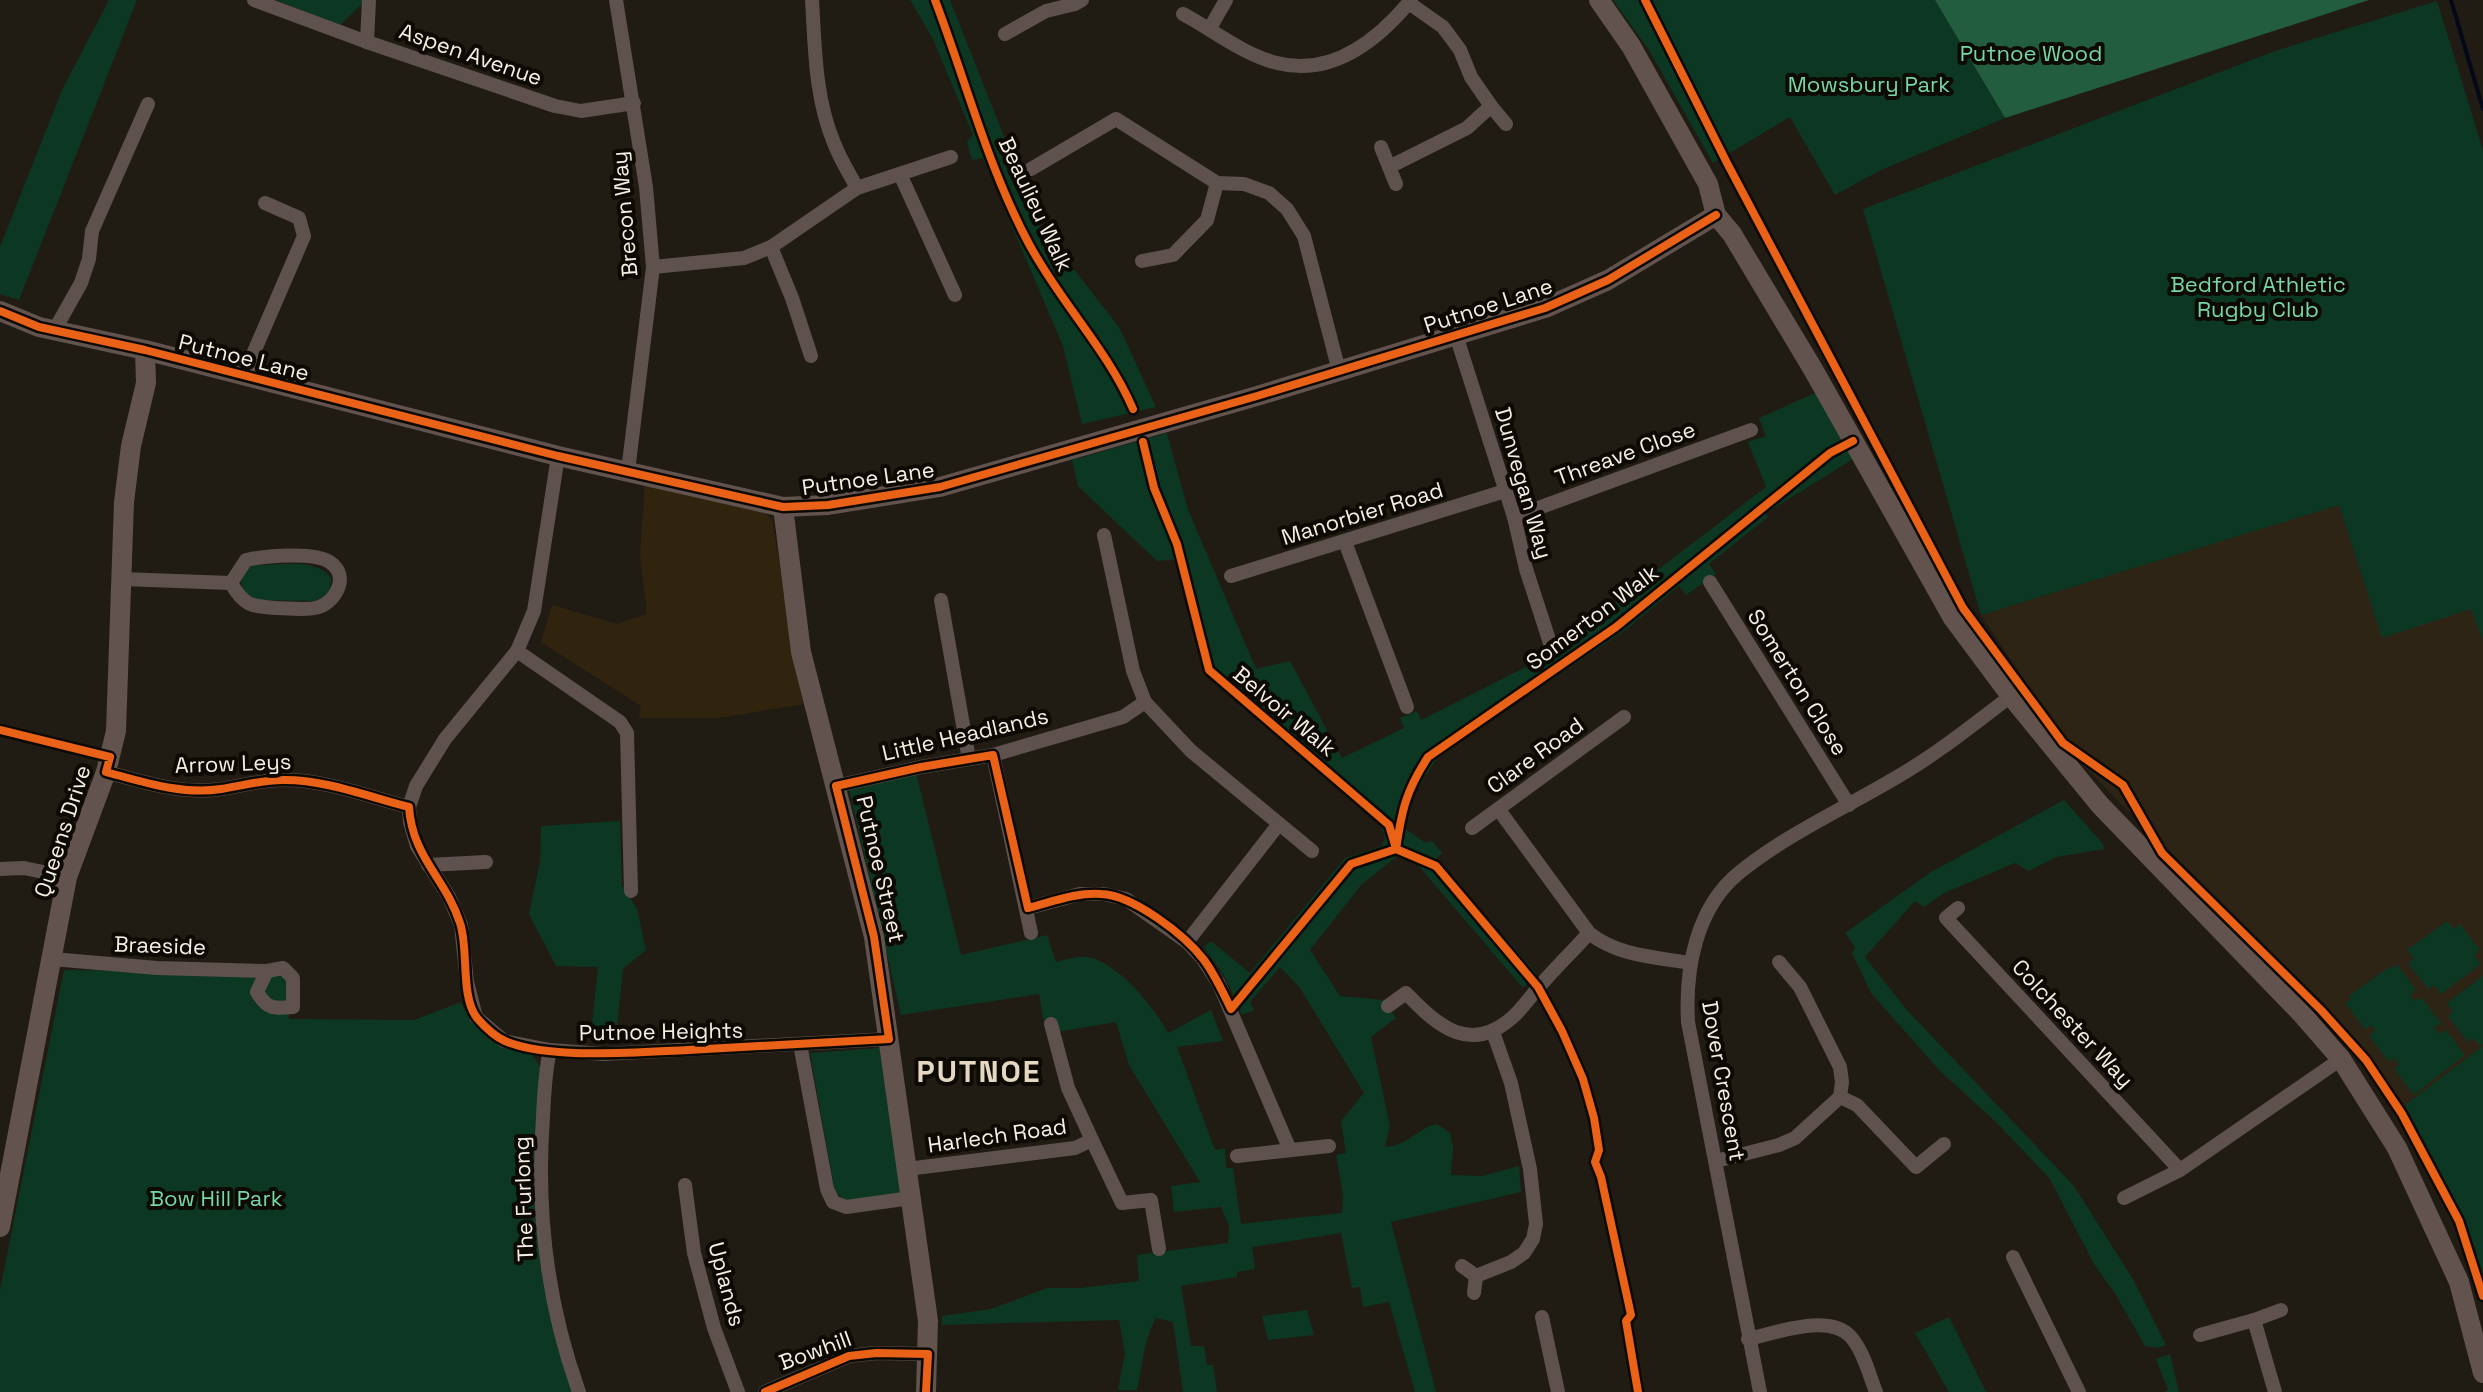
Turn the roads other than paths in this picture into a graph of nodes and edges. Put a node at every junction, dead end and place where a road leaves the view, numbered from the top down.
1 (254, 0) edge
2 (369, 0) edge
3 (616, 0) edge
4 (812, 0) edge
5 (1082, 0) edge
6 (1226, 0) edge
7 (1599, 0) edge
8 (1410, 1) edge
9 (1183, 14) dead end
10 (1210, 28) junction
11 (1005, 34) dead end
12 (367, 42) junction
13 (634, 103) junction
14 (148, 104) dead end
15 (1491, 106) junction
16 (1506, 124) dead end
17 (1381, 147) dead end
18 (951, 157) dead end
19 (1389, 167) junction
20 (1031, 169) dead end
21 (900, 174) junction
22 (1217, 183) junction
23 (1396, 184) dead end
24 (857, 188) junction
25 (265, 203) dead end
26 (1716, 215) junction
27 (771, 247) junction
28 (1142, 261) dead end
29 (653, 267) junction
30 (955, 295) dead end
31 (0, 311) edge
32 (54, 331) junction
33 (1456, 335) junction
34 (145, 350) junction
35 (811, 356) dead end
36 (1339, 371) junction
37 (244, 375) junction
38 (1751, 430) dead end
39 (558, 456) junction
40 (628, 471) junction
41 (1505, 491) junction
42 (783, 507) junction
43 (1514, 517) junction
44 (1104, 535) dead end
45 (1345, 542) junction
46 (1231, 576) dead end
47 (122, 579) junction
48 (1710, 582) dead end
49 (231, 583) junction
50 (941, 600) dead end
51 (1550, 643) dead end
52 (517, 651) junction
53 (2011, 696) junction
54 (1145, 702) junction
55 (1407, 707) dead end
56 (1624, 717) dead end
57 (993, 755) junction
58 (969, 759) junction
59 (106, 772) junction
60 (836, 786) junction
61 (1849, 805) junction
62 (409, 807) junction
63 (1499, 810) junction
64 (1279, 824) junction
65 (1472, 828) dead end
66 (1312, 851) dead end
67 (486, 862) dead end
68 (428, 865) junction
69 (0, 869) edge
70 (67, 877) junction
71 (631, 891) dead end
72 (1028, 908) junction
73 (1958, 908) dead end
74 (1031, 933) dead end
75 (1589, 933) junction
76 (1187, 942) junction
77 (52, 959) junction
78 (1779, 962) dead end
79 (1690, 963) junction
80 (267, 971) dead end
81 (1388, 1006) dead end
82 (1051, 1024) dead end
83 (1493, 1032) junction
84 (889, 1039) junction
85 (800, 1044) junction
86 (550, 1050) junction
87 (2341, 1059) junction
88 (1840, 1097) junction
89 (1092, 1140) junction
90 (1944, 1144) dead end
91 (1329, 1146) dead end
92 (1290, 1150) junction
93 (1237, 1156) dead end
94 (1716, 1161) junction
95 (907, 1169) junction
96 (2180, 1170) junction
97 (685, 1185) dead end
98 (911, 1198) junction
99 (2124, 1198) dead end
100 (0, 1227) edge
101 (1159, 1249) dead end
102 (2013, 1257) dead end
103 (1462, 1266) dead end
104 (1476, 1276) junction
105 (1474, 1293) dead end
106 (2281, 1310) dead end
107 (1542, 1317) dead end
108 (2254, 1320) junction
109 (2200, 1335) dead end
110 (1748, 1339) junction
111 (928, 1354) junction
112 (2483, 1373) edge
113 (579, 1392) edge
114 (738, 1392) edge
115 (765, 1392) edge
116 (926, 1392) edge
117 (1558, 1392) edge
118 (1760, 1392) edge
119 (1876, 1392) edge
120 (2079, 1392) edge
121 (2275, 1392) edge

1 - 12 street, Aspen Avenue
2 - 12 street
3 - 13 street, Brecon Way
4 - 24 street
5 - 11 street
6 - 10 street
7 - 26 street
8 - 10 street
8 - 15 street
9 - 10 street
12 - 13 street, Aspen Avenue
13 - 29 street, Brecon Way
14 - 32 street
15 - 16 street
15 - 19 street
17 - 19 street
18 - 21 street
19 - 23 street
20 - 22 street
21 - 24 street
21 - 30 street
22 - 28 street
22 - 36 street
24 - 27 street
25 - 37 street, Putnoe Lane
26 - 33 street, Putnoe Lane
26 - 53 street
27 - 29 street
27 - 35 street
29 - 40 street, Brecon Way
31 - 32 street, Putnoe Lane
32 - 34 street, Putnoe Lane
33 - 36 street, Putnoe Lane
33 - 41 street, Dunvegan Way
34 - 37 street, Putnoe Lane
34 - 47 street, Queens Drive
36 - 42 street, Putnoe Lane
37 - 39 street, Putnoe Lane
38 - 43 street, Threave Close
39 - 40 street, Putnoe Lane
39 - 52 street
40 - 42 street, Putnoe Lane
41 - 43 street, Dunvegan Way
41 - 45 street, Manorbier Road
42 - 60 street, Putnoe Street
43 - 51 street, Dunvegan Way
44 - 54 street
45 - 46 street, Manorbier Road
45 - 55 street
47 - 49 street
47 - 59 street, Queens Drive
48 - 61 street, Somerton Close
49 - 49 street
50 - 58 street
52 - 62 street
52 - 71 street
53 - 61 street, Dover Crescent
53 - 87 street
54 - 57 street, Little Headlands
54 - 64 street
56 - 63 street, Clare Road
57 - 58 street, Little Headlands
57 - 72 street
58 - 60 street, Little Headlands
59 - 62 street, Arrow Leys
59 - 70 street, Queens Drive
60 - 84 street, Putnoe Street
61 - 79 street, Dover Crescent
62 - 68 street, Putnoe Heights
63 - 65 street, Clare Road
63 - 75 street
64 - 66 street
64 - 76 street
67 - 68 street
68 - 86 street, Putnoe Heights
69 - 70 street
70 - 77 street, Queens Drive
72 - 74 street
72 - 76 street
73 - 96 street, Colchester Way
75 - 79 street
75 - 83 street
76 - 92 street
77 - 80 street, Braeside
77 - 100 street, Queens Drive
78 - 88 street
79 - 94 street, Dover Crescent
81 - 83 street
82 - 89 street, Harlech Road
83 - 104 street
84 - 85 street, Putnoe Heights
84 - 95 street, Putnoe Street
85 - 86 street, Putnoe Heights
85 - 98 street
86 - 113 street, The Furlong
87 - 96 street
87 - 112 street
88 - 90 street
88 - 94 street
89 - 95 street, Harlech Road
89 - 101 street, Harlech Road
91 - 92 street
92 - 93 street
94 - 110 street, Dover Crescent
95 - 98 street, Putnoe Street
96 - 99 street
97 - 114 street, Uplands
98 - 111 street, Putnoe Street
102 - 120 street
103 - 104 street
104 - 105 street
106 - 108 street
107 - 117 street
108 - 109 street
108 - 121 street
110 - 118 street, Dover Crescent
110 - 119 street
111 - 115 street, Bowhill
111 - 116 street, Putnoe Street

